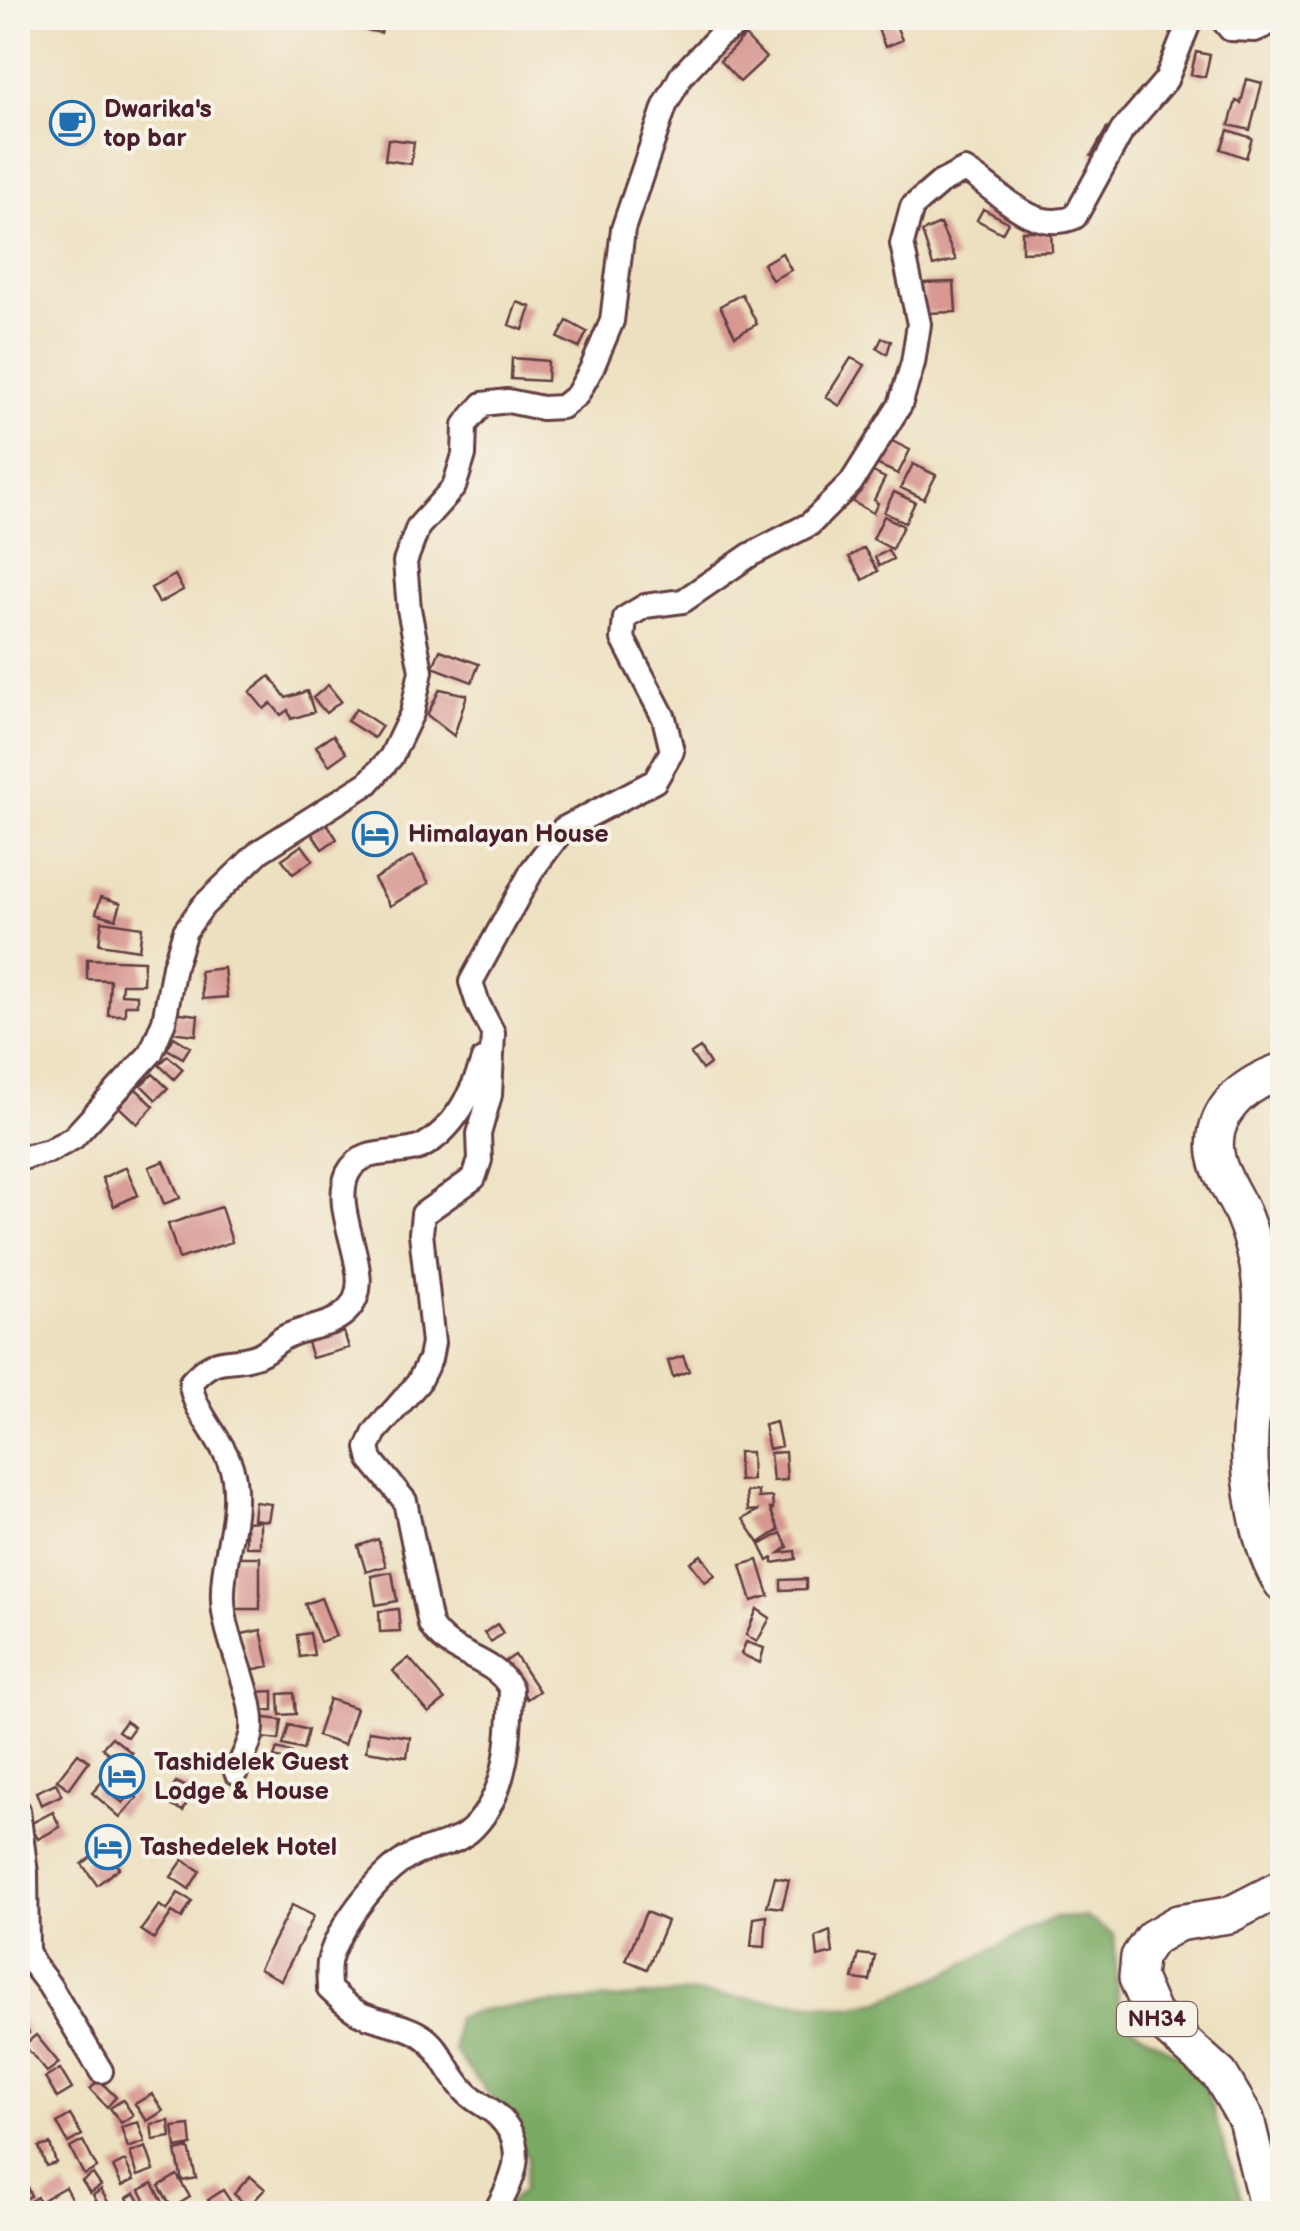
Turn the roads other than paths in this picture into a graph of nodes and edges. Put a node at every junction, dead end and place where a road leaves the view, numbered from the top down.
1 (748, 18) edge
2 (1190, 18) edge
3 (1221, 18) edge
4 (1282, 18) edge
5 (478, 1004) junction
6 (1282, 1070) edge
7 (18, 1160) edge
8 (1282, 1583) edge
9 (236, 1772) dead end
10 (18, 1810) edge
11 (1282, 1888) edge
12 (101, 2070) dead end
13 (494, 2214) edge
14 (1269, 2214) edge

1 - 7 street
2 - 5 street
3 - 4 street
5 - 9 street
5 - 13 street
6 - 8 highway
10 - 12 street
11 - 14 highway, NH34

